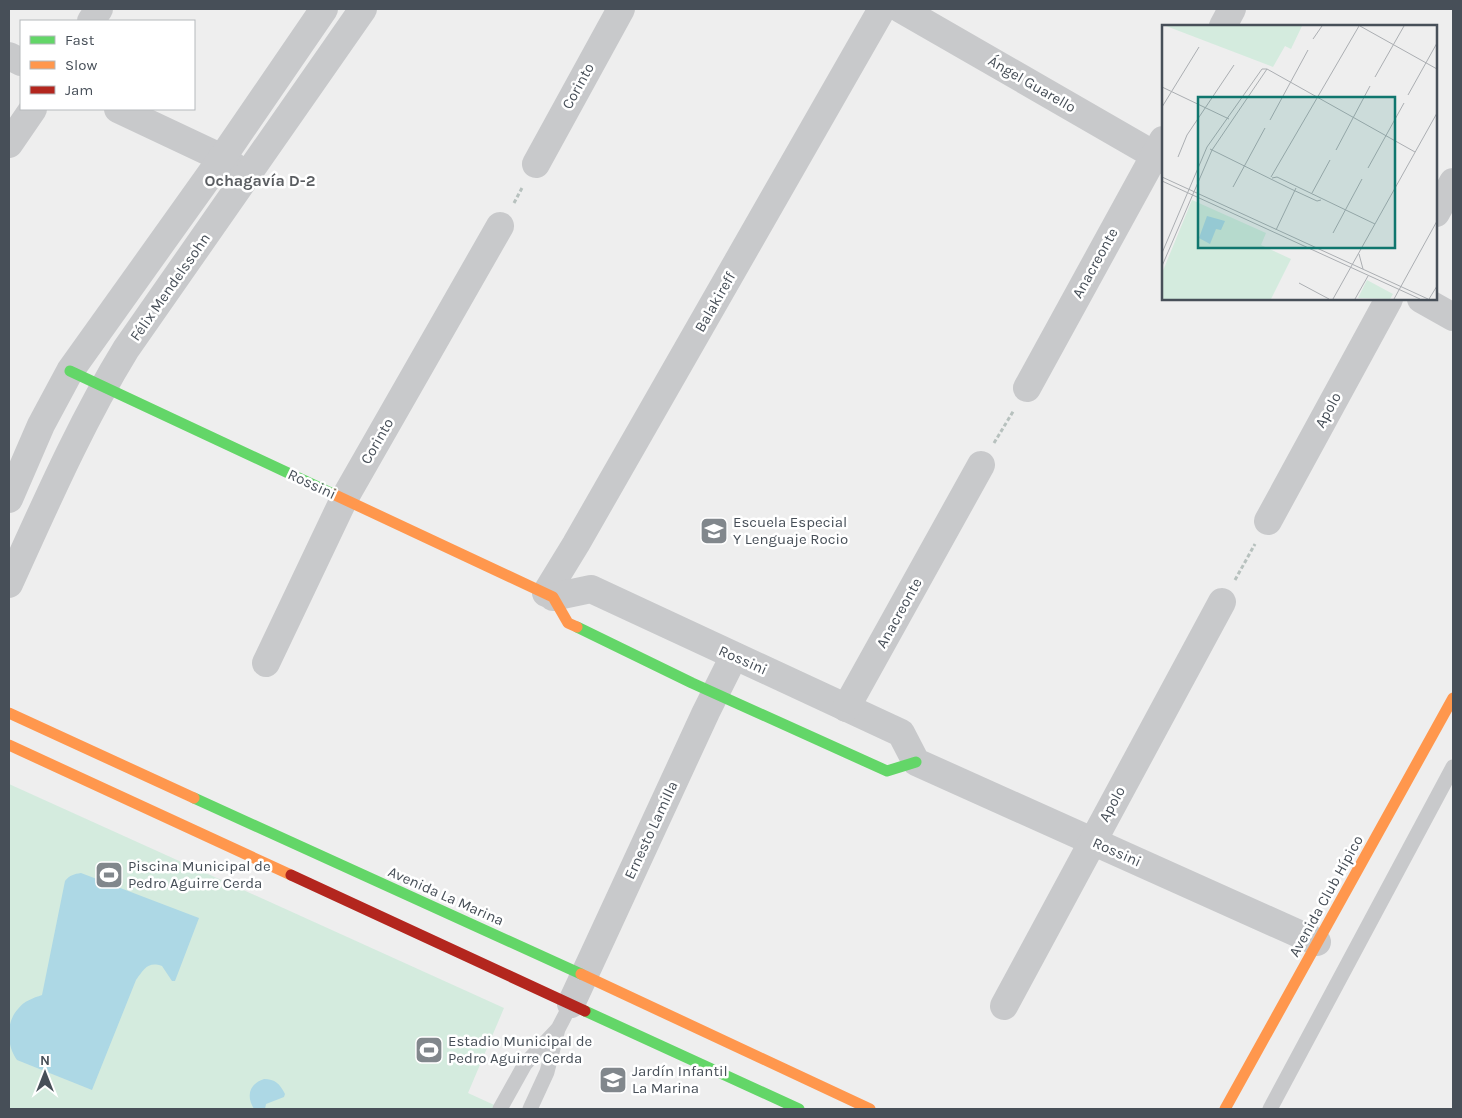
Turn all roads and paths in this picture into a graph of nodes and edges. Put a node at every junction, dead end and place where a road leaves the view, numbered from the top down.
1 (99, 9) edge
2 (324, 9) edge
3 (363, 9) edge
4 (621, 9) edge
5 (882, 9) edge
6 (901, 9) edge
7 (1232, 9) edge
8 (92, 20) edge
9 (1224, 25) edge
10 (32, 110) edge
11 (120, 110) edge
12 (9, 144) edge
13 (1160, 151) edge
14 (222, 158) junction
15 (536, 164) joint
16 (247, 177) junction
17 (1453, 182) edge
18 (1437, 212) edge
19 (500, 226) joint
20 (1388, 300) edge
21 (1423, 300) edge
22 (1453, 317) edge
23 (70, 371) junction
24 (103, 387) junction
25 (1027, 388) joint
26 (981, 465) joint
27 (9, 499) edge
28 (344, 499) junction
29 (1268, 521) joint
30 (9, 584) edge
31 (550, 595) junction
32 (1222, 602) joint
33 (734, 656) junction
34 (266, 663) dead end
35 (715, 693) junction
36 (1453, 698) edge
37 (846, 708) junction
38 (9, 713) edge
39 (9, 745) edge
40 (916, 762) junction
41 (1453, 767) edge
42 (1092, 841) junction
43 (356, 880) junction
44 (346, 900) junction
45 (442, 920) junction
46 (432, 940) junction
47 (1317, 942) junction
48 (585, 976) junction
49 (571, 1004) junction
50 (1004, 1006) dead end
51 (558, 1029) junction
52 (745, 1059) junction
53 (735, 1080) junction
54 (500, 1109) edge
55 (530, 1109) edge
56 (799, 1109) edge
57 (870, 1109) edge
58 (1225, 1109) edge
59 (1270, 1109) edge

1 - 8 street
2 - 14 street
3 - 16 street, Félix Mendelssohn
4 - 15 street, Corinto
5 - 31 street, Balakireff
6 - 13 street, Ángel Guarello
7 - 9 street
10 - 12 street
11 - 14 street
13 - 25 street, Anacreonte
14 - 16 street
14 - 23 street
15 - 19 path
16 - 24 street, Félix Mendelssohn
17 - 18 street
19 - 28 street, Corinto
20 - 29 street, Apolo
21 - 22 street
23 - 24 street, Rossini
23 - 27 street
24 - 28 street, Rossini
24 - 30 street, Félix Mendelssohn
25 - 26 path
26 - 37 street, Anacreonte
28 - 31 street, Rossini
28 - 34 street, Corinto
29 - 32 path
31 - 33 street, Rossini
31 - 35 street
32 - 42 street, Apolo
33 - 35 street, Ernesto Lamilla
33 - 37 street, Rossini
35 - 40 street
35 - 48 street, Ernesto Lamilla
36 - 47 street, Avenida Club Hípico
37 - 40 street, Rossini
38 - 43 street, Avenida La Marina
39 - 44 street
40 - 42 street, Rossini
41 - 59 lane
42 - 47 street, Rossini
42 - 50 street, Apolo
43 - 44 street
43 - 45 street, Avenida La Marina
44 - 46 street
45 - 46 street
45 - 48 street, Avenida La Marina
46 - 49 street
47 - 58 street, Avenida Club Hípico
48 - 49 street, Ernesto Lamilla
48 - 52 street, Avenida La Marina
49 - 51 lane
49 - 53 street
51 - 54 lane
51 - 55 lane
52 - 53 street
52 - 57 street, Avenida La Marina
53 - 56 street

